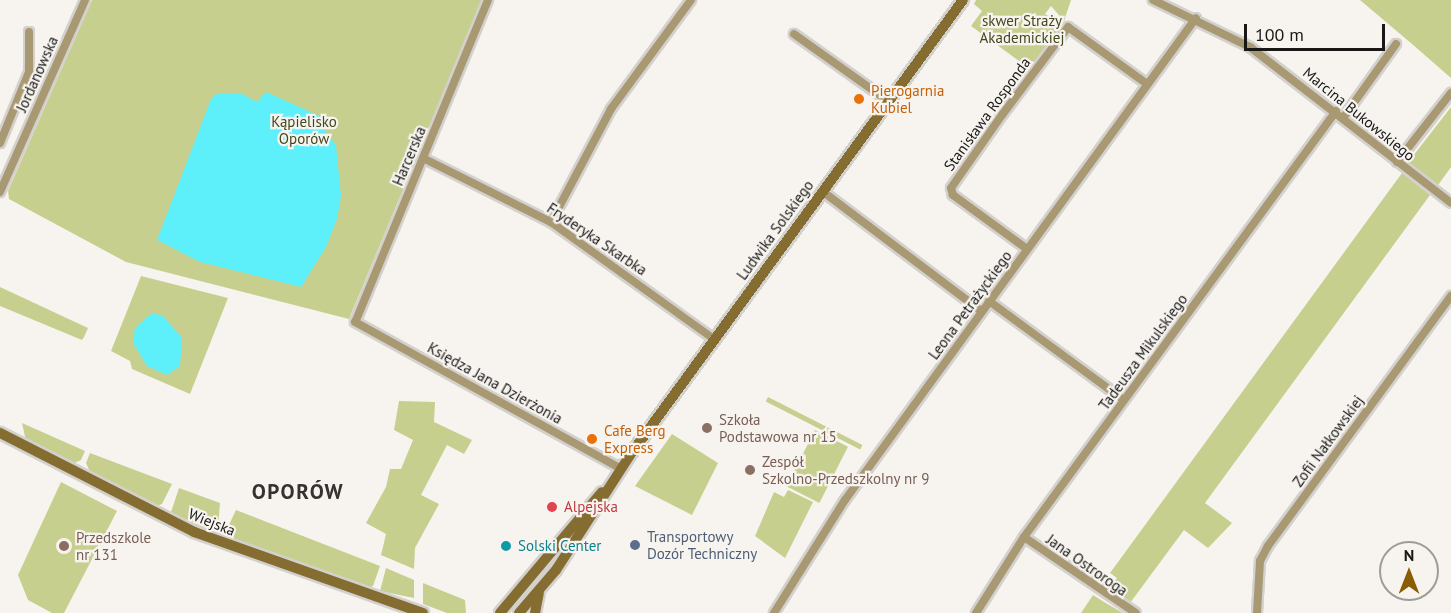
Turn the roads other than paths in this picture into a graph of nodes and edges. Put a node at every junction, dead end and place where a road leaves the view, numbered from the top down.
1 (85, 0) edge
2 (488, 0) edge
3 (691, 0) edge
4 (963, 0) edge
5 (1153, 0) edge
6 (1196, 18) junction
7 (29, 32) dead end
8 (794, 34) dead end
9 (1396, 44) dead end
10 (1147, 84) junction
11 (1451, 93) edge
12 (888, 101) junction
13 (1336, 111) junction
14 (1343, 118) junction
15 (0, 143) edge
16 (423, 158) junction
17 (1397, 162) junction
18 (822, 191) junction
19 (0, 192) edge
20 (1451, 203) edge
21 (551, 222) junction
22 (1027, 249) junction
23 (1451, 296) edge
24 (989, 301) junction
25 (981, 311) junction
26 (355, 322) joint
27 (714, 339) junction
28 (1124, 400) junction
29 (0, 433) edge
30 (621, 469) junction
31 (614, 479) junction
32 (1024, 537) junction
33 (542, 587) junction
34 (423, 613) edge
35 (500, 613) edge
36 (519, 613) edge
37 (535, 613) edge
38 (774, 613) edge
39 (976, 613) edge
40 (1136, 613) edge
41 (1257, 613) edge

1 - 19 street, Jordanowska
2 - 16 street, Harcerska
3 - 21 street
4 - 12 main road, Ludwika Solskiego
5 - 6 street, Marcina Bukowskiego
6 - 10 street, Leona Petrażyckiego
6 - 13 street, Marcina Bukowskiego
7 - 15 street
8 - 12 street
9 - 14 street
10 - 22 street, Leona Petrażyckiego
10 - 22 street, Stanisława Rosponda
11 - 17 street
12 - 18 main road, Ludwika Solskiego
13 - 14 street, Marcina Bukowskiego
13 - 28 street, Tadeusza Mikulskiego
14 - 17 street, Marcina Bukowskiego
16 - 21 street, Fryderyka Skarbka
16 - 26 street, Harcerska
17 - 20 street, Marcina Bukowskiego
18 - 25 street
18 - 27 main road, Ludwika Solskiego
21 - 27 street, Fryderyka Skarbka
22 - 24 street, Leona Petrażyckiego
23 - 41 street, Zofii Nałkowskiej
24 - 25 street, Leona Petrażyckiego
24 - 28 street
25 - 38 street, Leona Petrażyckiego
26 - 30 street, Księdza Jana Dzierżonia
27 - 30 main road, Ludwika Solskiego
28 - 32 street, Tadeusza Mikulskiego
29 - 34 main road, Wiejska
30 - 31 main road, Ludwika Solskiego
31 - 33 main road, Ludwika Solskiego
31 - 35 main road, Ludwika Solskiego
32 - 39 street, Tadeusza Mikulskiego
32 - 40 street, Jana Ostroroga
33 - 36 main road, Ludwika Solskiego
33 - 37 main road

